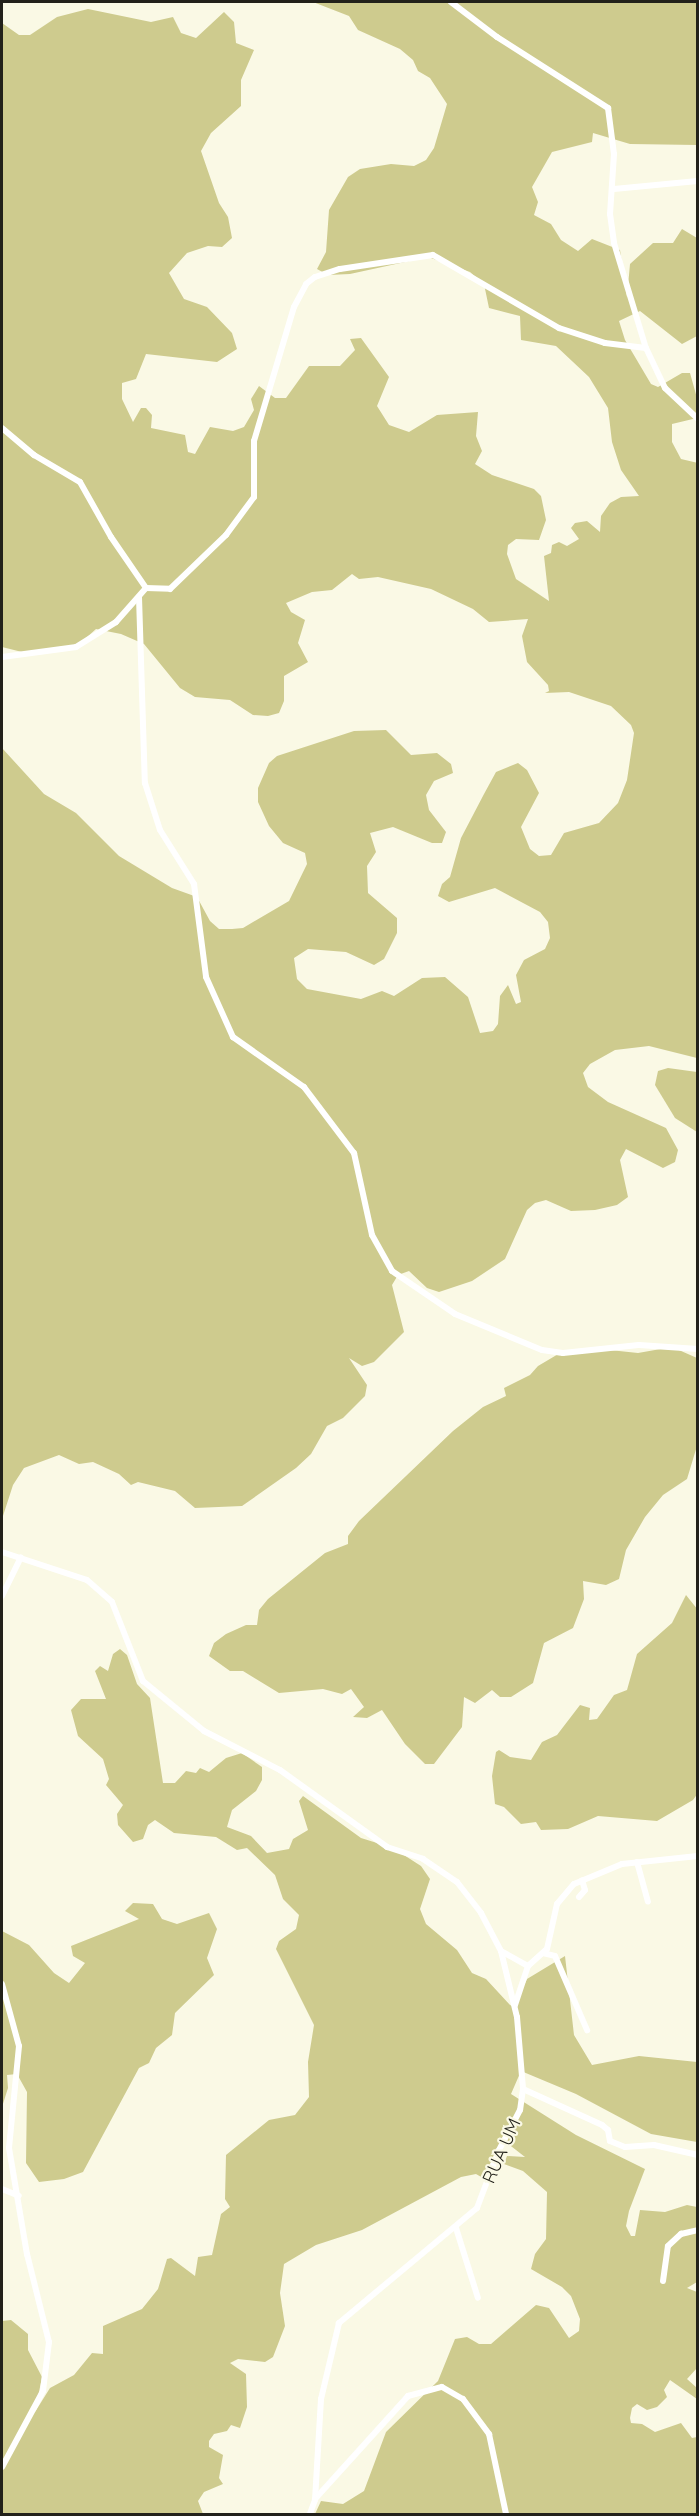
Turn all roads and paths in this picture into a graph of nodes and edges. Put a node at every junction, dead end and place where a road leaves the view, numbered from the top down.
1 (451, 2) edge
2 (698, 181) edge
3 (614, 189) junction
4 (646, 348) junction
5 (698, 419) edge
6 (2, 428) edge
7 (146, 588) junction
8 (139, 597) junction
9 (2, 657) edge
10 (698, 1349) edge
11 (2, 1552) edge
12 (21, 1557) junction
13 (2, 1596) edge
14 (698, 1856) edge
15 (637, 1862) junction
16 (582, 1880) junction
17 (579, 1897) dead end
18 (648, 1902) dead end
19 (501, 1951) junction
20 (543, 1953) junction
21 (528, 1966) junction
22 (2, 1984) edge
23 (514, 2006) junction
24 (588, 2030) dead end
25 (523, 2089) junction
26 (698, 2155) edge
27 (2, 2189) edge
28 (19, 2196) junction
29 (456, 2228) junction
30 (698, 2230) edge
31 (663, 2281) dead end
32 (478, 2298) dead end
33 (2, 2467) edge
34 (315, 2500) junction
35 (310, 2514) edge
36 (506, 2514) edge

1 - 3 street
2 - 3 street
3 - 4 street
4 - 5 street
4 - 7 street
6 - 7 street
7 - 8 street
8 - 9 street
8 - 10 street
11 - 12 street, RUA UM
12 - 13 street
12 - 19 street, RUA UM
14 - 15 street
15 - 16 street
15 - 18 street
16 - 17 street
16 - 20 street
19 - 21 street
19 - 23 street, RUA UM
20 - 21 street
20 - 24 street
21 - 23 street
22 - 28 street
23 - 25 street, RUA UM
25 - 26 street
25 - 29 street, RUA UM
27 - 28 street
28 - 33 street
29 - 32 street
29 - 34 street, RUA UM
30 - 31 street
34 - 35 street
34 - 36 street

